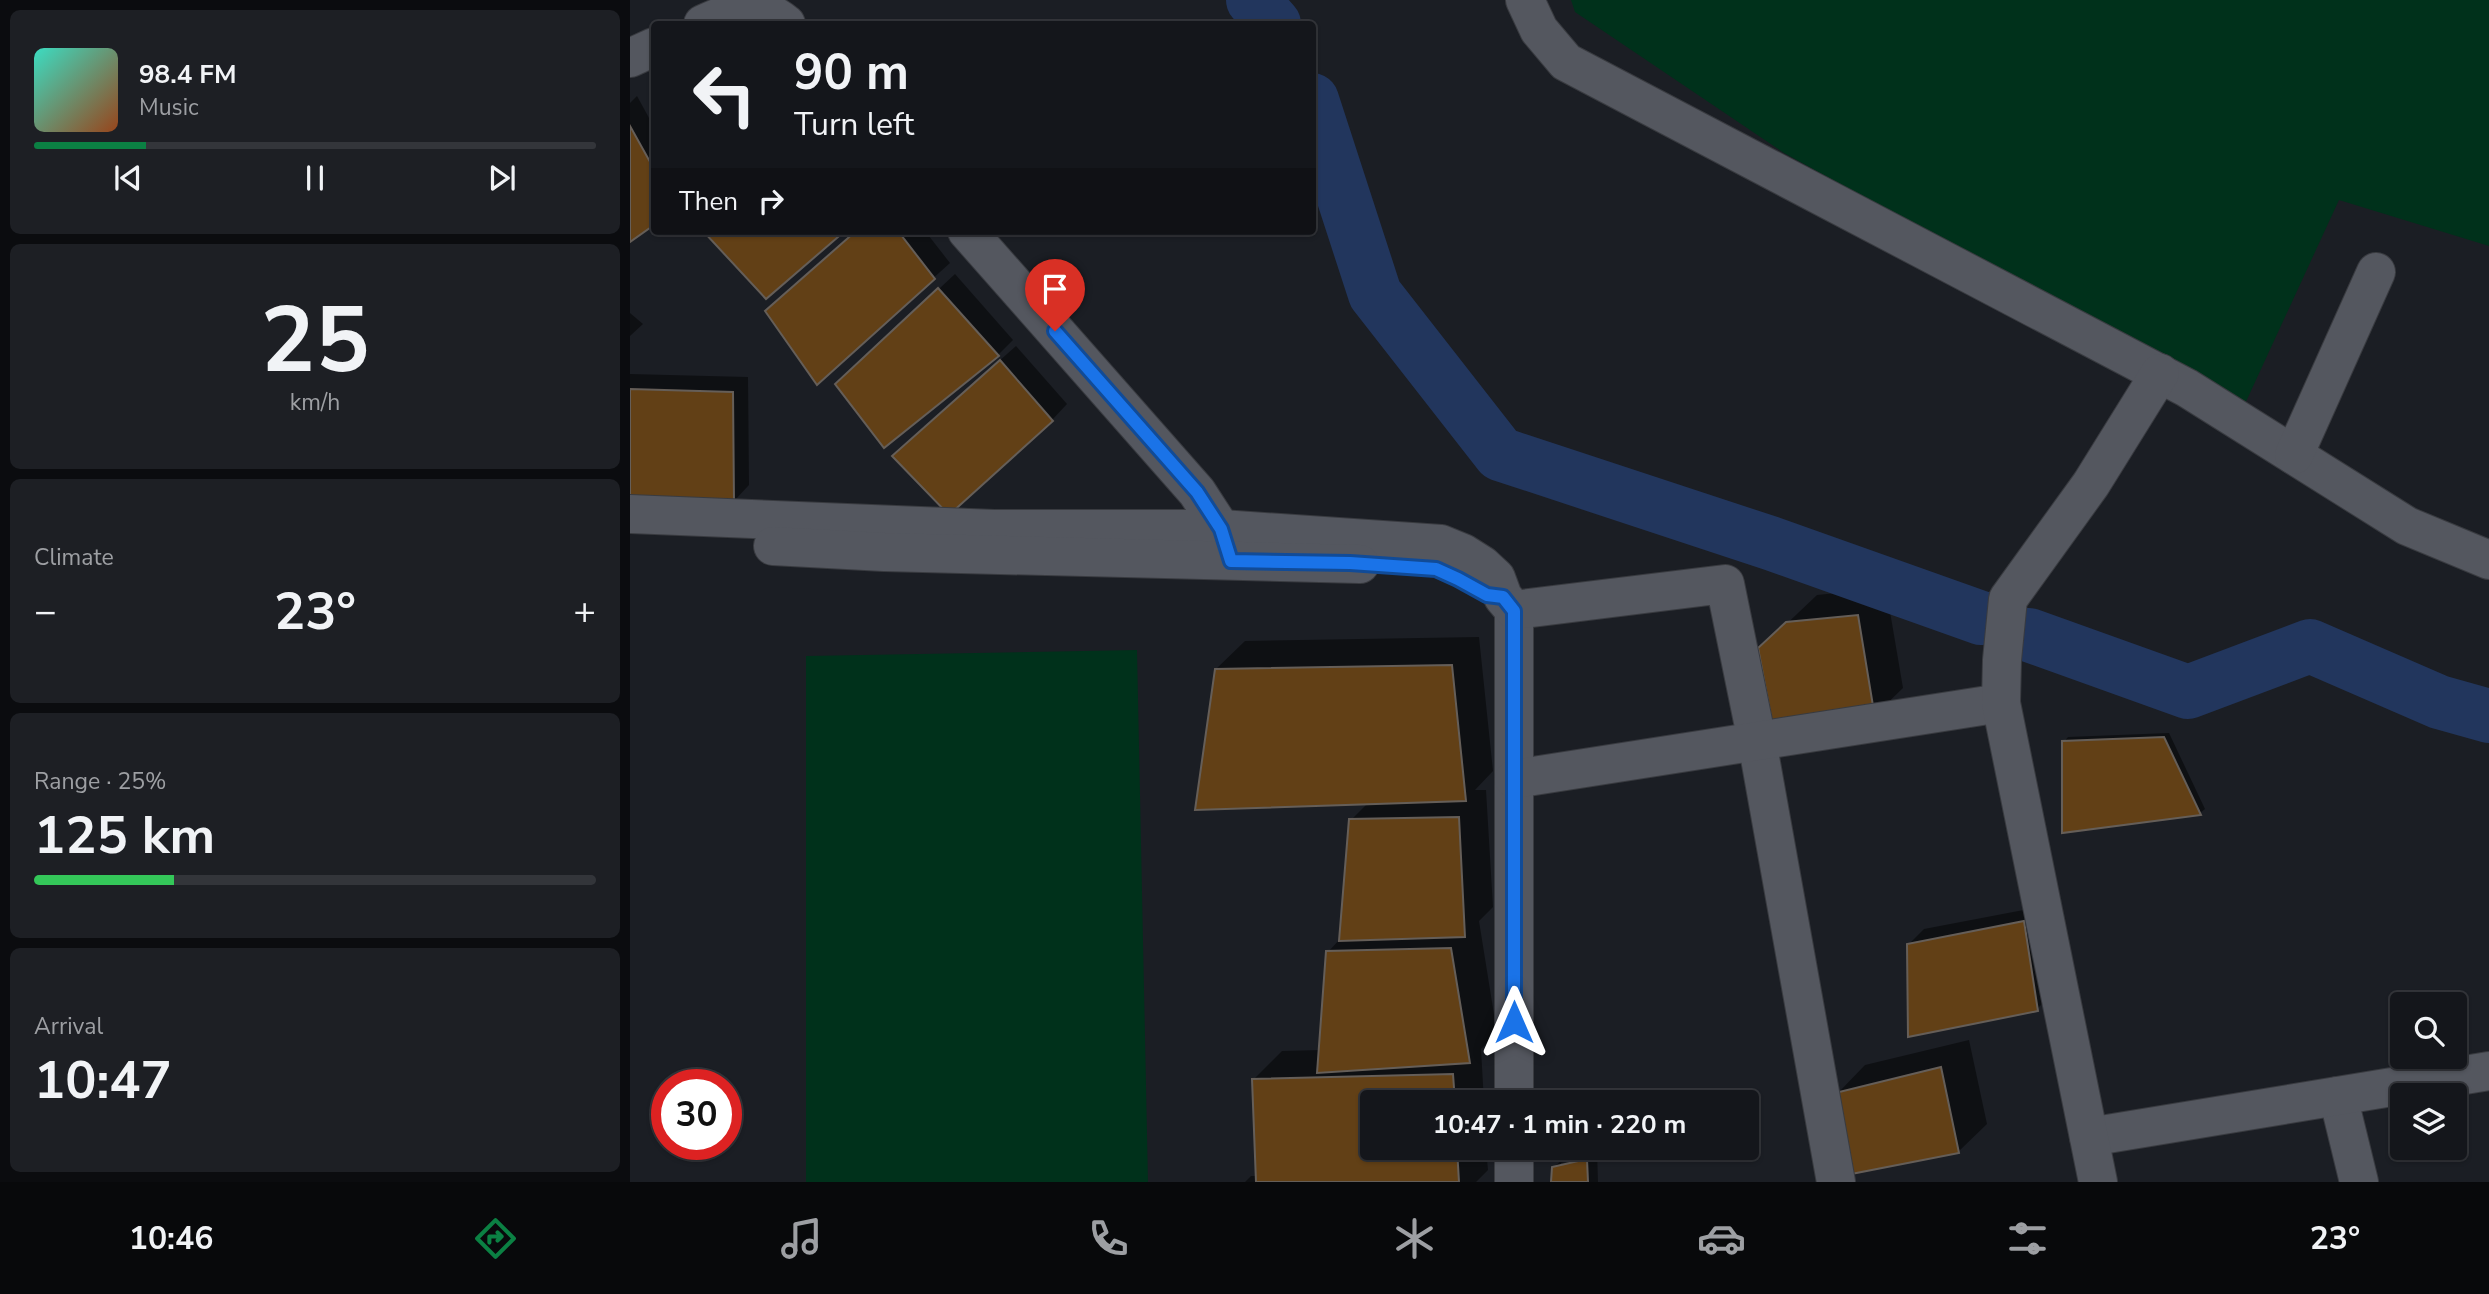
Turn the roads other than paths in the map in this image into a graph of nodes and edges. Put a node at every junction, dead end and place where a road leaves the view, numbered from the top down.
1 (1525, 0) edge
2 (710, 21) edge
3 (783, 21) edge
4 (651, 48) edge
5 (630, 58) edge
6 (971, 235) edge
7 (2376, 272) dead end
8 (2160, 373) junction
9 (2294, 455) junction
10 (630, 514) edge
11 (630, 538) edge
12 (1226, 545) junction
13 (2489, 560) edge
14 (1508, 604) junction
15 (2001, 703) junction
16 (1757, 741) junction
17 (1514, 779) junction
18 (2489, 1071) edge
19 (1514, 1090) edge
20 (2338, 1096) junction
21 (2089, 1137) junction
22 (1514, 1160) edge
23 (1514, 1182) edge
24 (1836, 1182) edge
25 (2098, 1182) edge
26 (2359, 1182) edge

1 - 8 street
2 - 3 street
4 - 5 street
6 - 12 street
7 - 9 street
8 - 9 street
8 - 15 street
9 - 13 street
10 - 12 street
11 - 12 street
12 - 14 street
14 - 16 street
14 - 17 street
15 - 16 street
15 - 21 street
16 - 17 street
16 - 24 street
17 - 19 street
18 - 20 street
20 - 21 street
20 - 26 street
21 - 25 street
22 - 23 street

